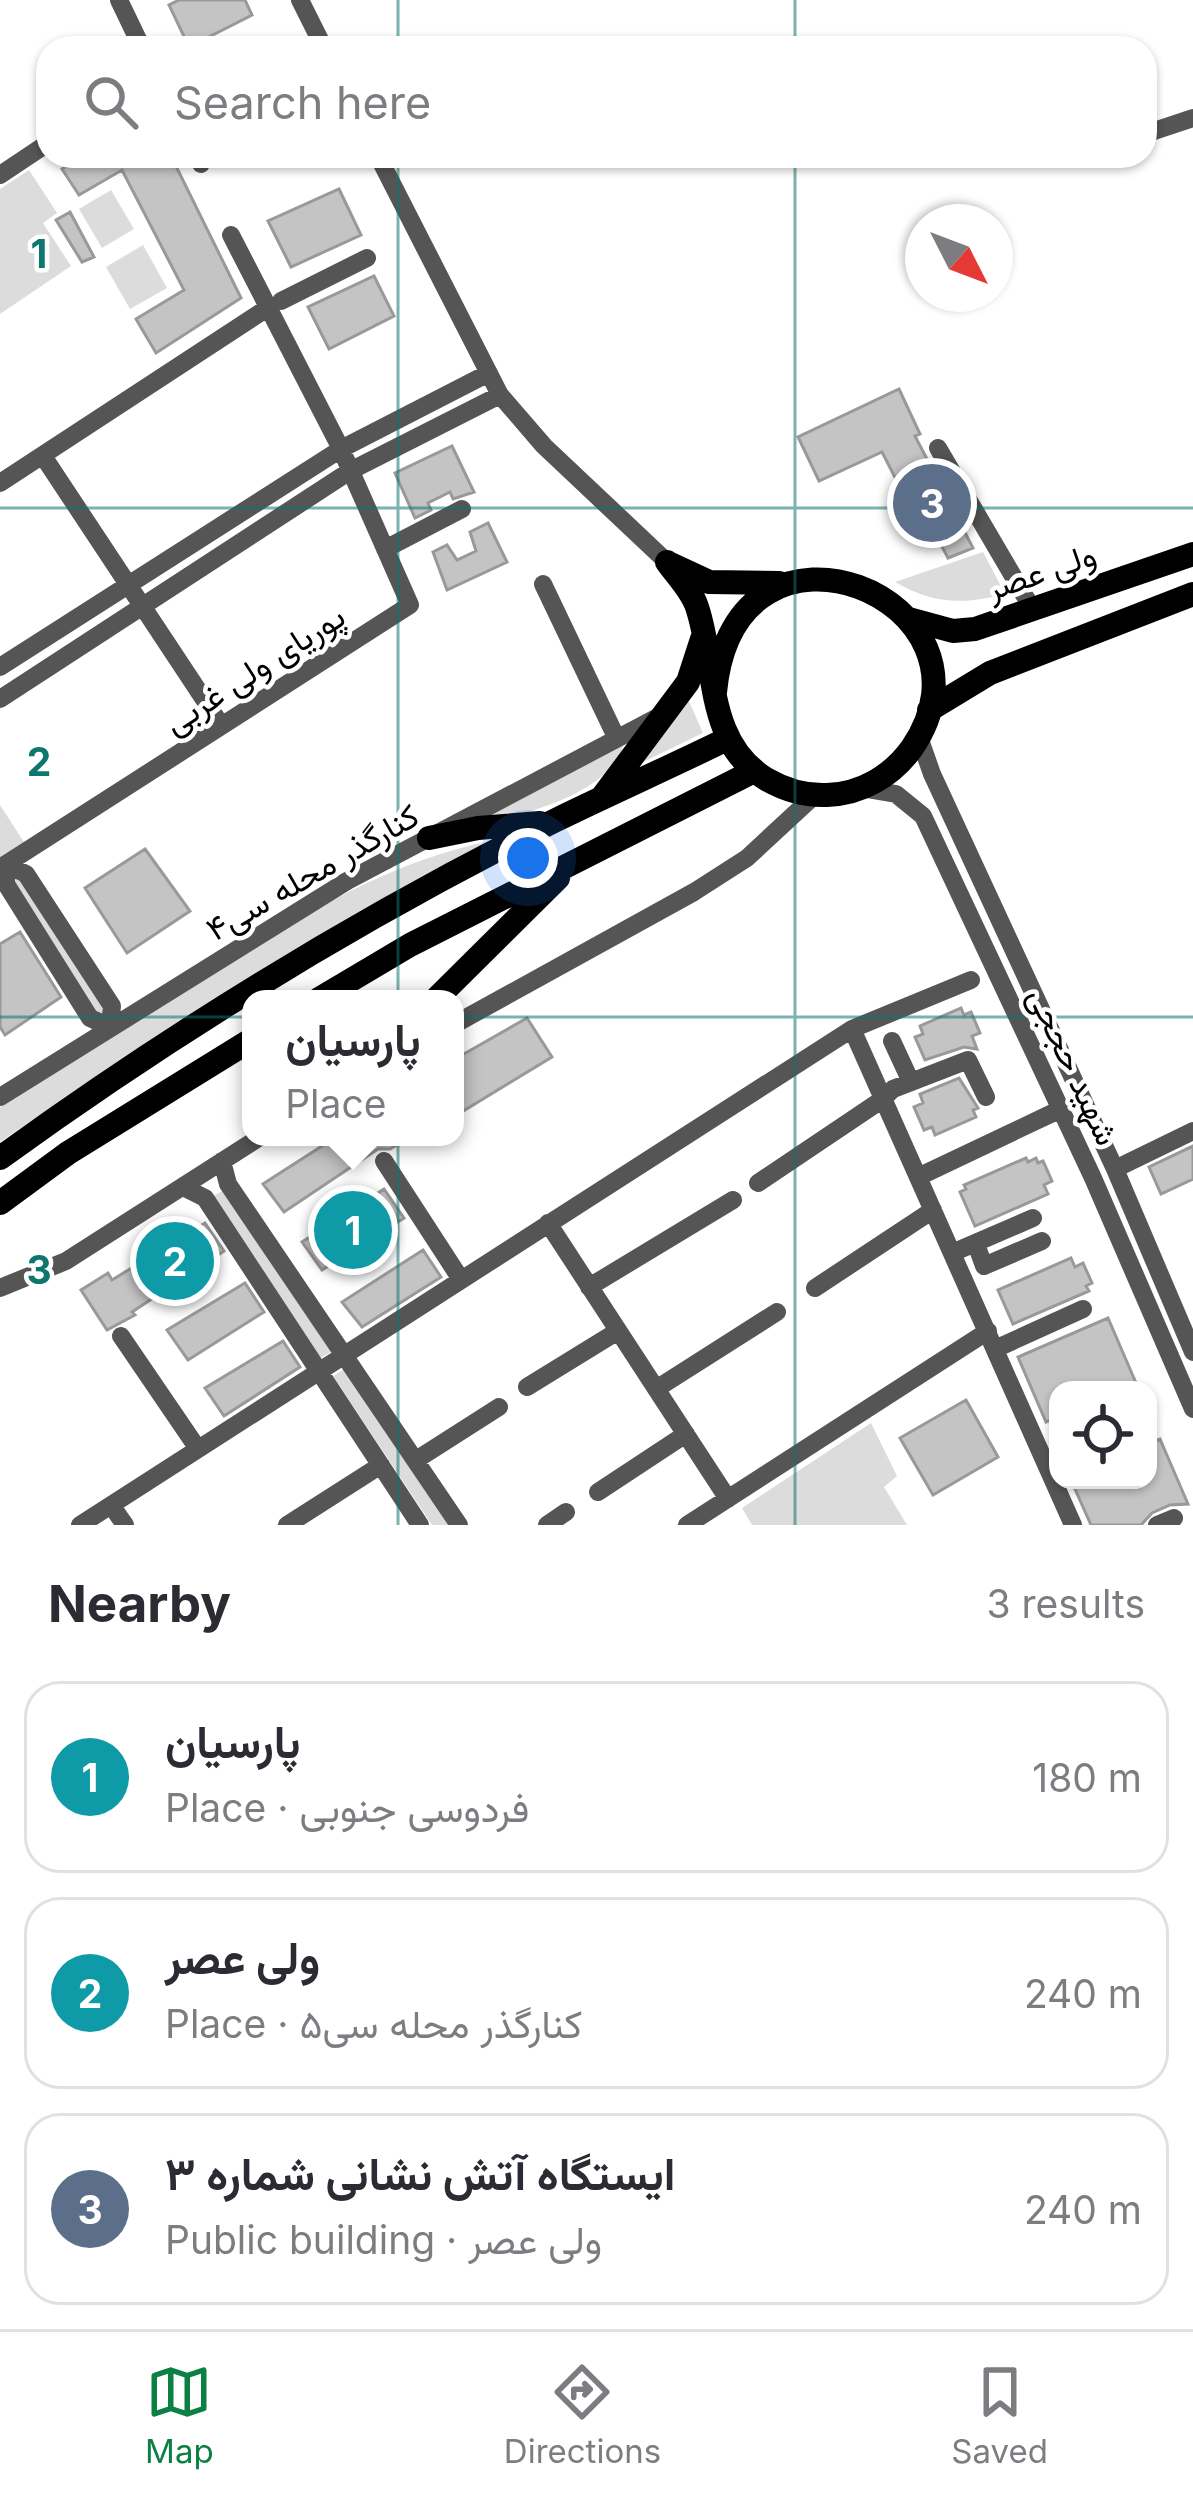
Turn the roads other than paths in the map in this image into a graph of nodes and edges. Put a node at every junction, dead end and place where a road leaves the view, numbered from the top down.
1 (300, 0) edge
2 (128, 3) edge
3 (138, 36) edge
4 (318, 36) edge
5 (1193, 118) edge
6 (1157, 130) edge
7 (36, 149) edge
8 (3, 166) edge
9 (384, 168) edge
10 (232, 235) dead end
11 (368, 258) dead end
12 (275, 304) junction
13 (487, 374) junction
14 (500, 395) junction
15 (938, 448) dead end
16 (341, 449) junction
17 (43, 456) junction
18 (350, 471) junction
19 (0, 484) edge
20 (462, 509) dead end
21 (385, 548) junction
22 (1193, 554) edge
23 (667, 562) junction
24 (794, 582) junction
25 (543, 584) dead end
26 (127, 585) junction
27 (1193, 594) edge
28 (142, 607) junction
29 (1033, 610) junction
30 (909, 619) junction
31 (704, 631) junction
32 (0, 667) edge
33 (715, 692) junction
34 (0, 699) edge
35 (929, 710) junction
36 (662, 715) junction
37 (221, 725) junction
38 (920, 737) junction
39 (617, 739) junction
40 (727, 739) junction
41 (754, 771) junction
42 (862, 788) junction
43 (815, 795) junction
44 (599, 801) junction
45 (554, 821) junction
46 (429, 838) junction
47 (578, 858) junction
48 (3, 866) edge
49 (971, 980) dead end
50 (255, 990) edge
51 (334, 990) edge
52 (445, 990) edge
53 (242, 998) edge
54 (464, 1019) edge
55 (110, 1027) junction
56 (852, 1029) junction
57 (892, 1041) dead end
58 (242, 1046) edge
59 (911, 1082) junction
60 (0, 1096) edge
61 (986, 1097) dead end
62 (884, 1099) junction
63 (1060, 1109) junction
64 (1193, 1131) edge
65 (246, 1146) edge
66 (0, 1157) edge
67 (222, 1161) junction
68 (384, 1161) dead end
69 (1114, 1169) junction
70 (918, 1177) junction
71 (758, 1183) dead end
72 (228, 1184) junction
73 (183, 1187) junction
74 (206, 1198) junction
75 (733, 1200) dead end
76 (0, 1203) edge
77 (933, 1210) junction
78 (1033, 1218) dead end
79 (548, 1223) junction
80 (1042, 1241) dead end
81 (976, 1244) junction
82 (952, 1253) junction
83 (460, 1277) junction
84 (590, 1287) junction
85 (0, 1288) edge
86 (815, 1288) dead end
87 (1083, 1309) dead end
88 (777, 1312) dead end
89 (618, 1330) junction
90 (121, 1336) dead end
91 (991, 1340) junction
92 (1193, 1352) edge
93 (344, 1354) junction
94 (319, 1370) junction
95 (526, 1387) dead end
96 (656, 1389) junction
97 (499, 1407) dead end
98 (1193, 1409) edge
99 (686, 1434) junction
100 (198, 1448) junction
101 (416, 1460) junction
102 (381, 1465) junction
103 (598, 1492) dead end
104 (728, 1499) junction
105 (111, 1504) junction
106 (566, 1512) dead end
107 (80, 1525) edge
108 (125, 1525) edge
109 (287, 1525) edge
110 (420, 1525) edge
111 (459, 1525) edge
112 (547, 1525) edge
113 (687, 1525) edge
114 (1073, 1525) edge

1 - 4 street
2 - 3 street
5 - 6 street
7 - 8 street
9 - 13 street
10 - 12 street, پوریای ولی غربی
11 - 12 street
12 - 16 street, پوریای ولی غربی
12 - 17 street
13 - 14 street
13 - 16 street
14 - 18 street
14 - 23 street
15 - 29 street
16 - 18 street, پوریای ولی غربی
16 - 26 street
17 - 19 street
17 - 26 street
18 - 21 street, پوریای ولی غربی
18 - 28 street
20 - 21 street
21 - 37 street, پوریای ولی غربی
22 - 29 main road, ولی عصر
23 - 24 main road
23 - 31 main road
24 - 30 main road
24 - 33 main road
25 - 39 street
26 - 28 street
26 - 32 street
27 - 35 main road
28 - 34 street
28 - 37 street
29 - 30 main road, ولی عصر
30 - 35 main road
31 - 33 main road
31 - 36 main road
33 - 40 main road
35 - 38 main road
36 - 39 street, کنارگذر محله سی۴
36 - 44 main road
37 - 48 street, پوریای ولی غربی
38 - 42 main road
38 - 69 street, شهید حججی
39 - 46 street, کنارگذر محله سی۴
40 - 41 main road
40 - 44 main road
41 - 43 main road
41 - 47 main road
42 - 43 main road
42 - 63 street, شهید حججی
43 - 54 street
44 - 45 main road
45 - 46 main road
45 - 50 main road
46 - 55 street, کنارگذر محله سی۴
47 - 51 main road
47 - 52 main road
48 - 55 street
49 - 56 street
53 - 66 main road
55 - 60 street, کنارگذر محله سی۴
56 - 62 street
56 - 79 street
57 - 59 street
58 - 76 main road
59 - 61 street
59 - 62 street
62 - 70 street
62 - 71 street
63 - 70 street
63 - 98 street, شهید حججی
64 - 69 street
65 - 67 street
67 - 72 street
67 - 73 street
68 - 83 street
69 - 92 street, شهید حججی
70 - 77 street
72 - 74 street
72 - 93 street
73 - 74 street
73 - 85 street
74 - 94 street
75 - 84 street
77 - 82 street
77 - 86 street
78 - 81 street
79 - 83 street
79 - 84 street
80 - 81 street
81 - 82 street
82 - 91 street
83 - 93 street
84 - 89 street
87 - 91 street
88 - 96 street
89 - 95 street
89 - 96 street
90 - 100 street
91 - 104 street
91 - 114 street
93 - 94 street
93 - 101 street
94 - 100 street
94 - 102 street
96 - 99 street
97 - 101 street
99 - 103 street
99 - 104 street
100 - 105 street
101 - 111 street
102 - 109 street
102 - 110 street
104 - 113 street
105 - 107 street
105 - 108 street
106 - 112 street

